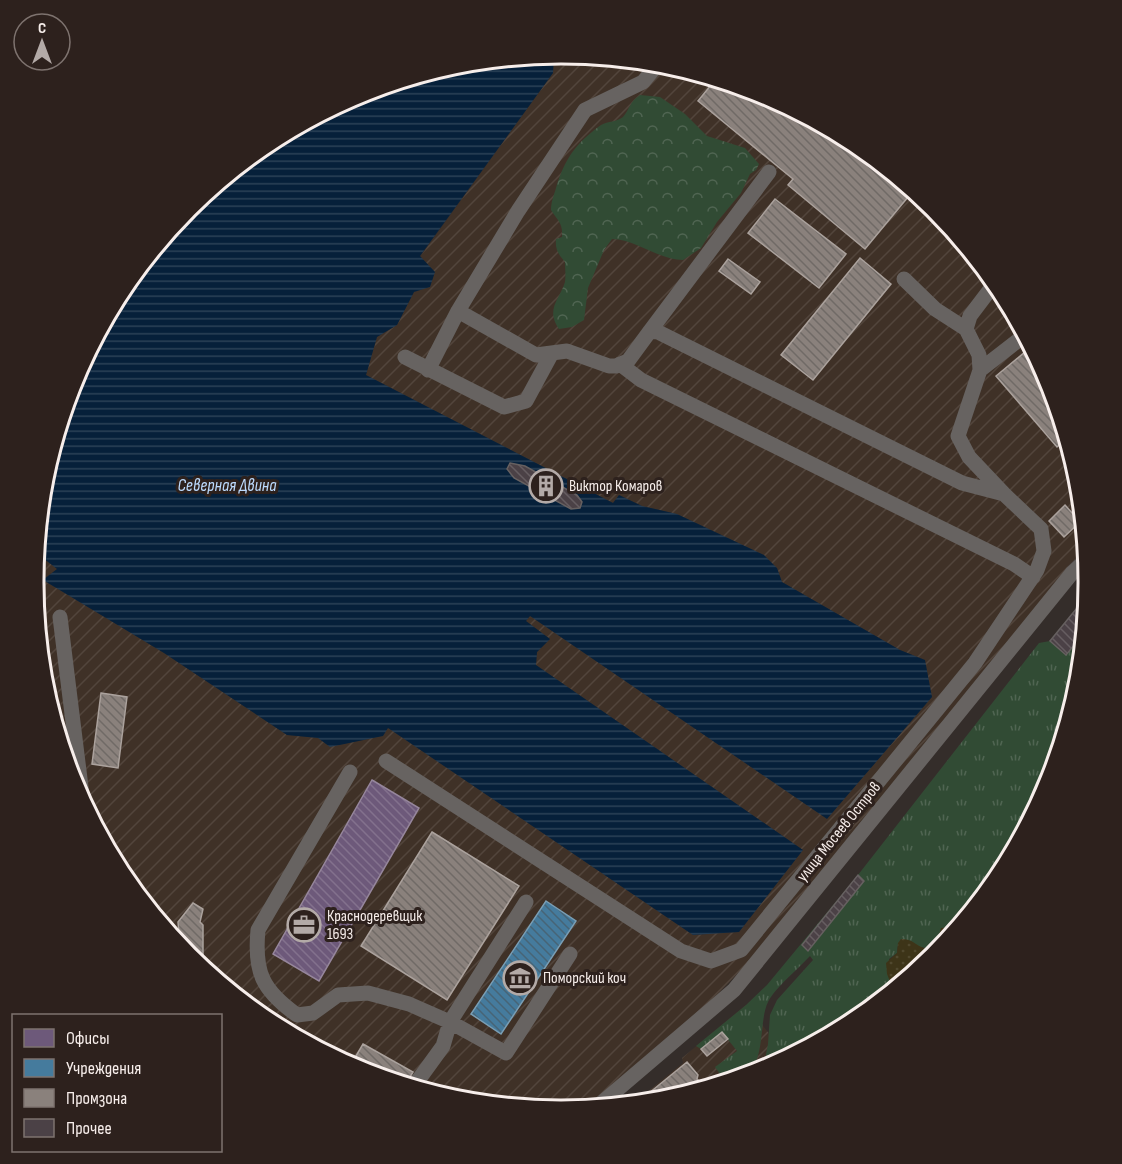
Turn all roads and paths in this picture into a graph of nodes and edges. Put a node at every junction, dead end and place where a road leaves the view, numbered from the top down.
1 (651, 72) edge
2 (769, 172) dead end
3 (904, 279) dead end
4 (989, 291) edge
5 (458, 312) junction
6 (966, 329) junction
7 (650, 331) junction
8 (1018, 339) edge
9 (552, 353) junction
10 (405, 357) dead end
11 (620, 364) junction
12 (428, 370) junction
13 (980, 370) junction
14 (1004, 494) junction
15 (1078, 569) edge
16 (1033, 576) junction
17 (60, 617) dead end
18 (386, 761) dead end
19 (79, 769) edge
20 (350, 772) dead end
21 (526, 903) dead end
22 (570, 954) dead end
23 (450, 1022) junction
24 (419, 1079) edge
25 (609, 1097) edge

1 - 5 street
2 - 7 street
3 - 6 street
4 - 6 street
5 - 9 street
5 - 12 street
6 - 13 street
7 - 11 street
7 - 14 street
8 - 13 street
9 - 11 street
9 - 12 street
10 - 12 street
11 - 16 street
13 - 14 street
14 - 16 street
15 - 25 street, улица Мосеев Остров
16 - 18 street
17 - 19 street
20 - 23 street
21 - 23 street
22 - 23 street
23 - 24 street

